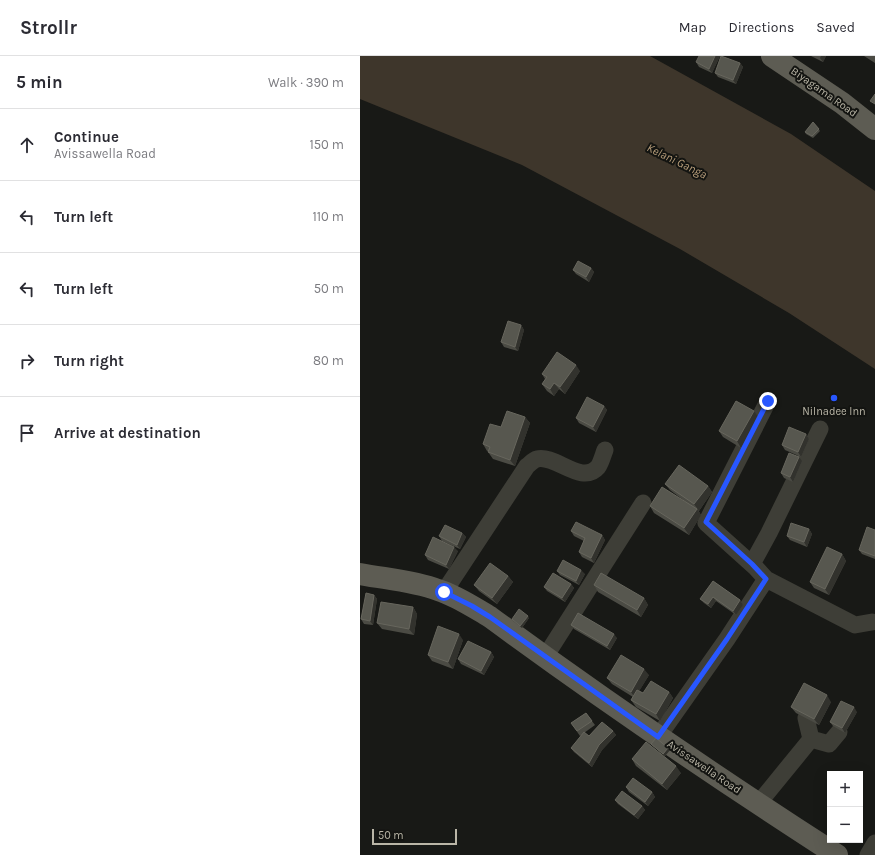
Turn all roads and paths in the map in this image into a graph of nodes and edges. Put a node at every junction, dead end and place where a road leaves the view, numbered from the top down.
1 (772, 56) edge
2 (875, 129) edge
3 (768, 401) dead end
4 (820, 429) dead end
5 (605, 450) dead end
6 (643, 503) dead end
7 (752, 564) junction
8 (360, 574) edge
9 (766, 579) junction
10 (444, 592) junction
11 (872, 622) dead end
12 (545, 657) junction
13 (806, 718) edge
14 (839, 732) edge
15 (658, 737) junction
16 (811, 739) junction
17 (758, 804) junction
18 (875, 843) edge
19 (837, 855) edge
20 (868, 855) edge

1 - 2 main road, Biyagama Road
3 - 7 street
4 - 7 street
5 - 10 street
6 - 12 street
7 - 9 street
8 - 10 main road, Avissawella Road
9 - 11 street
9 - 15 street
10 - 12 main road, Avissawella Road
12 - 15 main road, Avissawella Road
13 - 16 street
14 - 16 street
15 - 17 main road, Avissawella Road
16 - 17 street
17 - 19 main road, Avissawella Road
18 - 20 street

